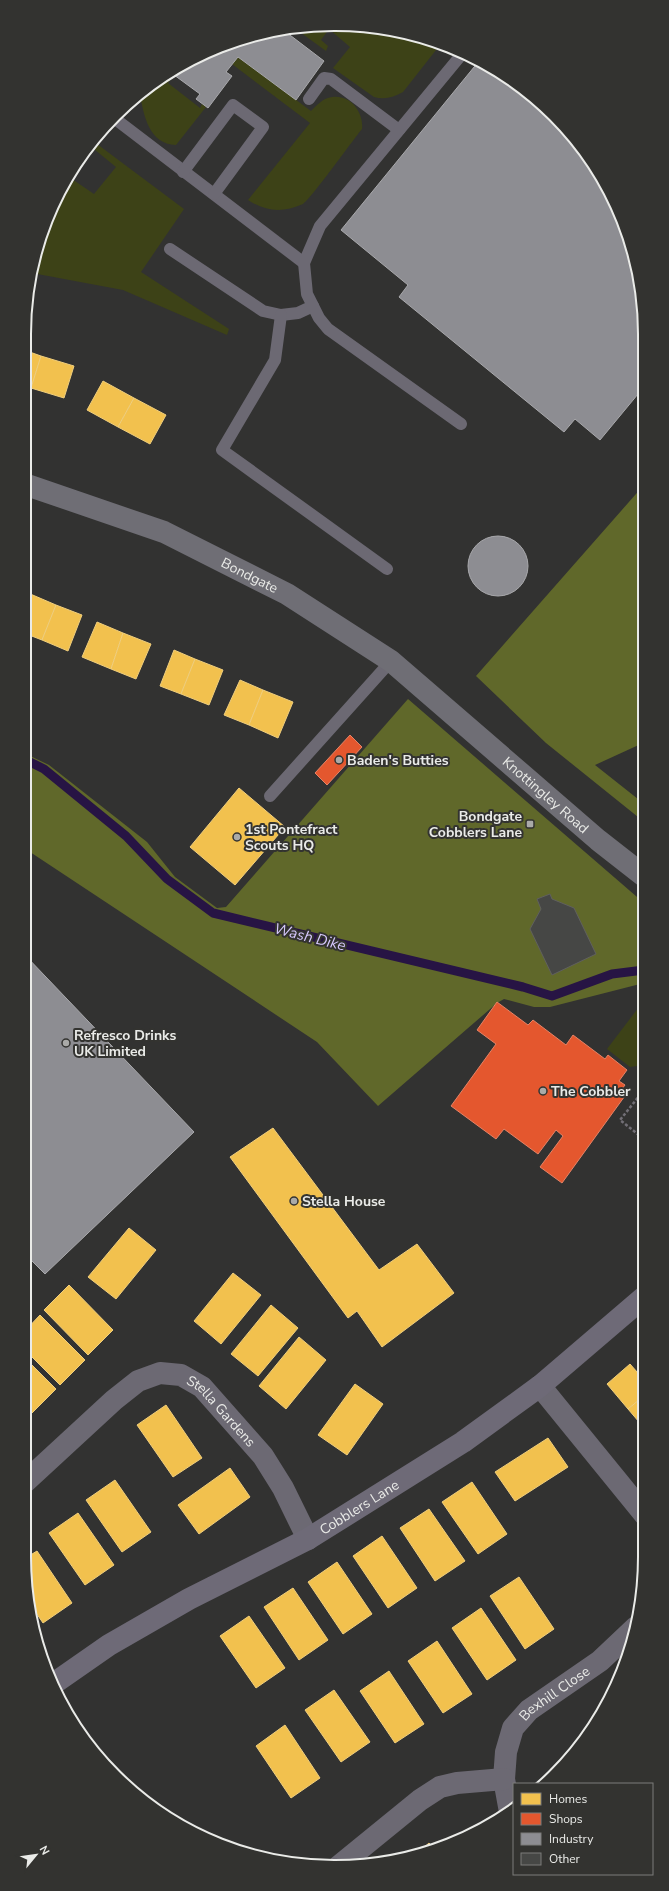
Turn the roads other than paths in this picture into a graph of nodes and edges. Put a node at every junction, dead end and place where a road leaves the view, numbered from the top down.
1 (459, 58) edge
2 (309, 98) dead end
3 (118, 122) edge
4 (399, 130) junction
5 (183, 172) junction
6 (214, 194) junction
7 (170, 249) dead end
8 (304, 263) junction
9 (313, 306) junction
10 (281, 315) junction
11 (461, 424) dead end
12 (31, 486) edge
13 (387, 569) dead end
14 (391, 662) junction
15 (450, 711) joint
16 (270, 796) dead end
17 (638, 871) edge
18 (638, 1302) edge
19 (540, 1386) junction
20 (31, 1477) edge
21 (638, 1506) edge
22 (308, 1539) junction
23 (628, 1634) edge
24 (57, 1681) edge
25 (504, 1779) junction
26 (509, 1805) edge
27 (347, 1859) edge

1 - 4 lane
2 - 4 lane
3 - 5 lane
4 - 8 lane
5 - 6 lane
5 - 6 lane
6 - 8 lane
7 - 10 lane
8 - 9 lane
9 - 10 lane
9 - 11 lane
10 - 13 lane
12 - 14 highway, Bondgate
14 - 15 highway, Bondgate
14 - 16 lane
15 - 17 highway, Knottingley Road
18 - 19 street, Cobblers Lane
19 - 21 street
19 - 22 street, Cobblers Lane
20 - 22 street, Stella Gardens
22 - 24 street, Cobblers Lane
23 - 25 street, Bexhill Close
25 - 26 street, Bexhill Close
25 - 27 street

